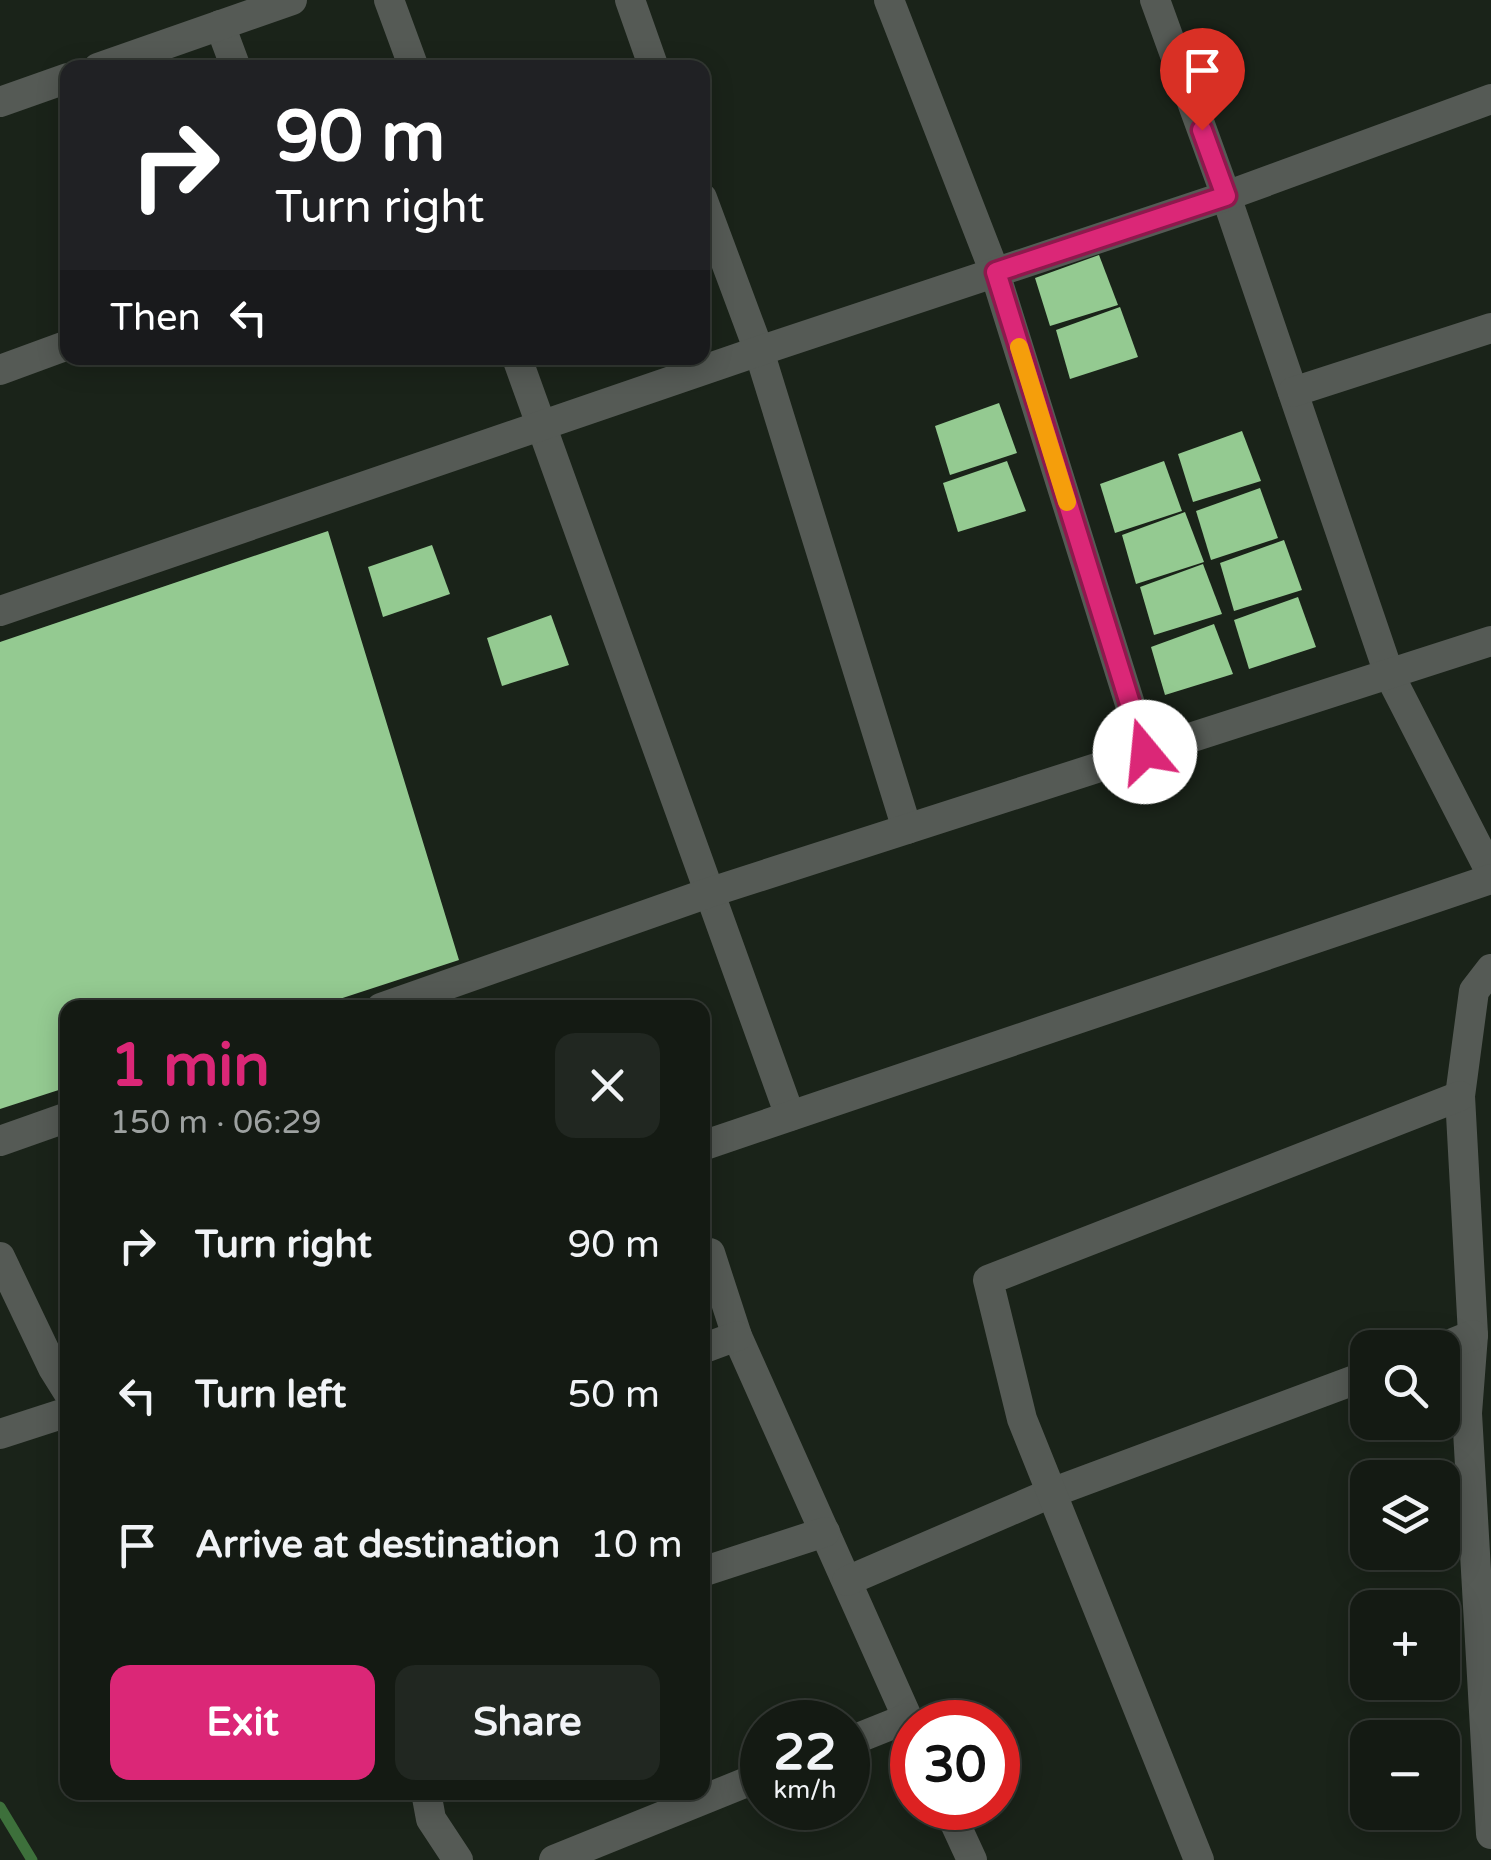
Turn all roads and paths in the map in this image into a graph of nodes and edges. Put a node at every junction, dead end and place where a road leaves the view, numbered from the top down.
1 (292, 0) edge
2 (390, 0) edge
3 (630, 0) edge
4 (888, 0) edge
5 (1155, 0) edge
6 (220, 25) junction
7 (121, 60) edge
8 (233, 60) edge
9 (411, 60) edge
10 (651, 60) edge
11 (60, 81) edge
12 (1491, 99) edge
13 (0, 102) edge
14 (1226, 196) junction
15 (710, 219) edge
16 (996, 272) junction
17 (1491, 328) edge
18 (60, 349) edge
19 (759, 351) junction
20 (520, 365) edge
21 (0, 370) edge
22 (1293, 392) junction
23 (542, 426) junction
24 (0, 611) edge
25 (1491, 641) edge
26 (1389, 674) junction
27 (1145, 752) junction
28 (907, 829) junction
29 (1491, 876) edge
30 (708, 893) junction
31 (1491, 970) edge
32 (404, 1000) edge
33 (1460, 1096) junction
34 (790, 1116) junction
35 (60, 1120) edge
36 (0, 1141) edge
37 (710, 1143) edge
38 (710, 1252) dead end
39 (0, 1256) edge
40 (737, 1336) junction
41 (1473, 1336) junction
42 (1460, 1341) edge
43 (710, 1346) edge
44 (60, 1369) edge
45 (1350, 1382) edge
46 (60, 1415) edge
47 (0, 1434) edge
48 (1051, 1492) junction
49 (1482, 1530) edge
50 (825, 1532) junction
51 (710, 1569) edge
52 (847, 1581) junction
53 (900, 1700) edge
54 (740, 1785) edge
55 (710, 1797) edge
56 (427, 1800) edge
57 (703, 1800) edge
58 (958, 1830) edge
59 (1491, 1834) edge
60 (458, 1860) edge
61 (554, 1860) edge
62 (972, 1860) edge
63 (1199, 1860) edge

1 - 6 street
2 - 9 street
3 - 10 street
4 - 16 street
5 - 14 street
6 - 7 street
6 - 8 street
11 - 13 street
12 - 14 street
14 - 16 street
14 - 22 street
15 - 19 street
16 - 19 street
16 - 27 street
17 - 22 street
18 - 21 street
19 - 23 street
19 - 28 street
20 - 23 street
22 - 26 street
23 - 24 street
23 - 30 street
25 - 26 street
26 - 27 street
26 - 29 street
27 - 28 street
28 - 30 street
29 - 34 street
30 - 32 street
30 - 34 street
31 - 33 street
33 - 41 street
33 - 48 street
34 - 37 street
35 - 36 street
38 - 40 street
39 - 44 street
40 - 43 street
40 - 50 street
41 - 42 street
41 - 49 street
45 - 48 street
46 - 47 street
48 - 52 street
48 - 63 street
49 - 59 street
50 - 51 street
50 - 52 street
52 - 53 street
54 - 55 street
56 - 60 street
57 - 61 street
58 - 62 street

